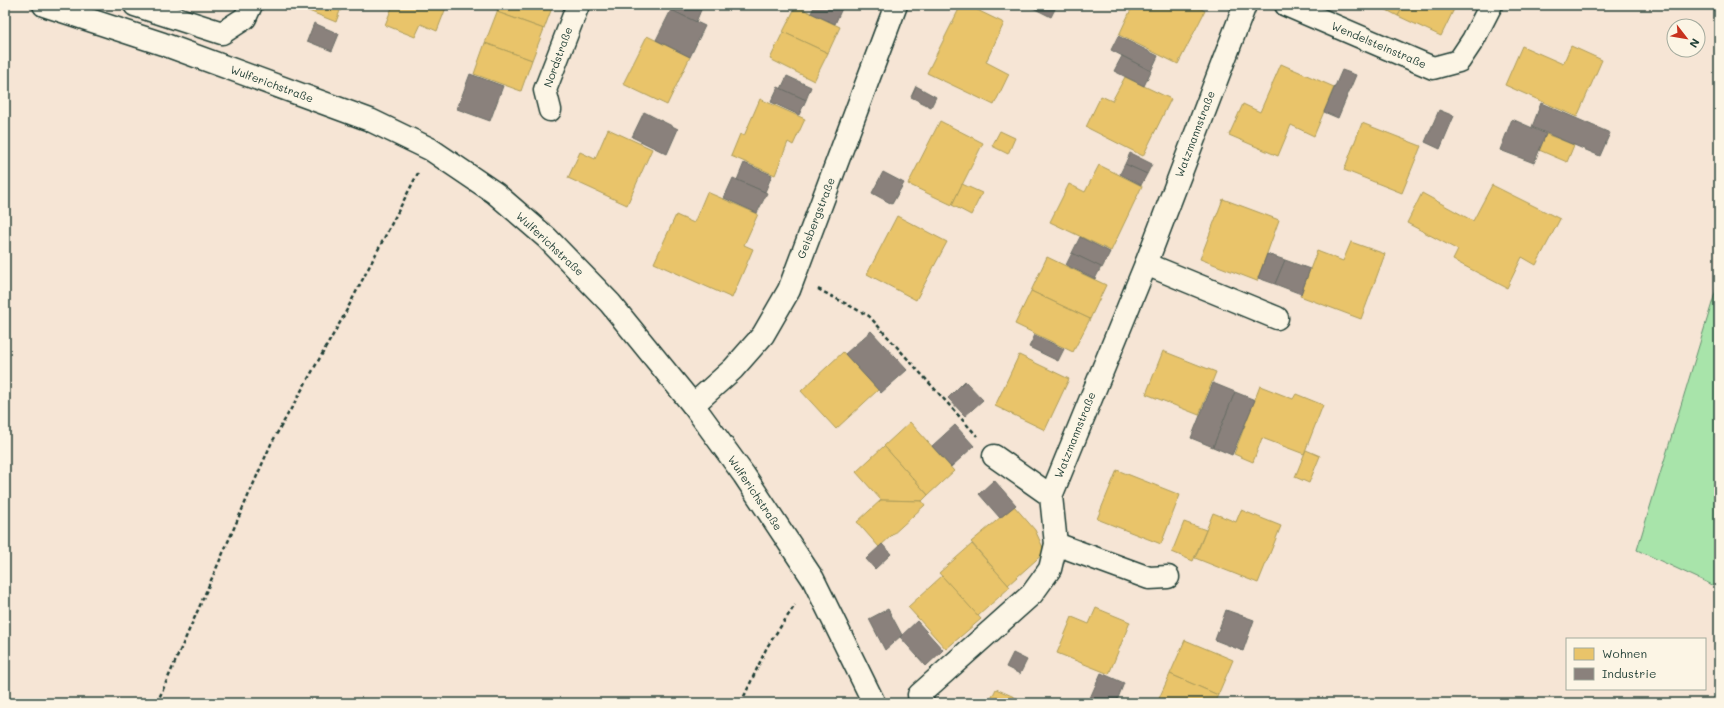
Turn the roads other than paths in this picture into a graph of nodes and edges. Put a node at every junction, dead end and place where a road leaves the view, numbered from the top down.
1 (44, 5) edge
2 (135, 5) edge
3 (578, 5) edge
4 (896, 5) edge
5 (1245, 5) edge
6 (1286, 5) edge
7 (1491, 5) edge
8 (248, 11) edge
9 (550, 110) dead end
10 (1146, 264) junction
11 (1277, 318) dead end
12 (693, 405) junction
13 (994, 456) road end
14 (1051, 496) junction
15 (1056, 544) junction
16 (1168, 577) dead end
17 (874, 703) edge
18 (923, 703) edge

1 - 12 street, Wulferichstraße
2 - 8 street
3 - 9 street, Nordstraße
4 - 12 street, Geisbergstraße
5 - 10 street, Watzmannstraße
6 - 7 street, Wendelsteinstraße
10 - 11 street
10 - 14 street, Watzmannstraße
12 - 17 street, Wulferichstraße
13 - 14 street
14 - 15 street, Watzmannstraße
15 - 16 street
15 - 18 street, Watzmannstraße

